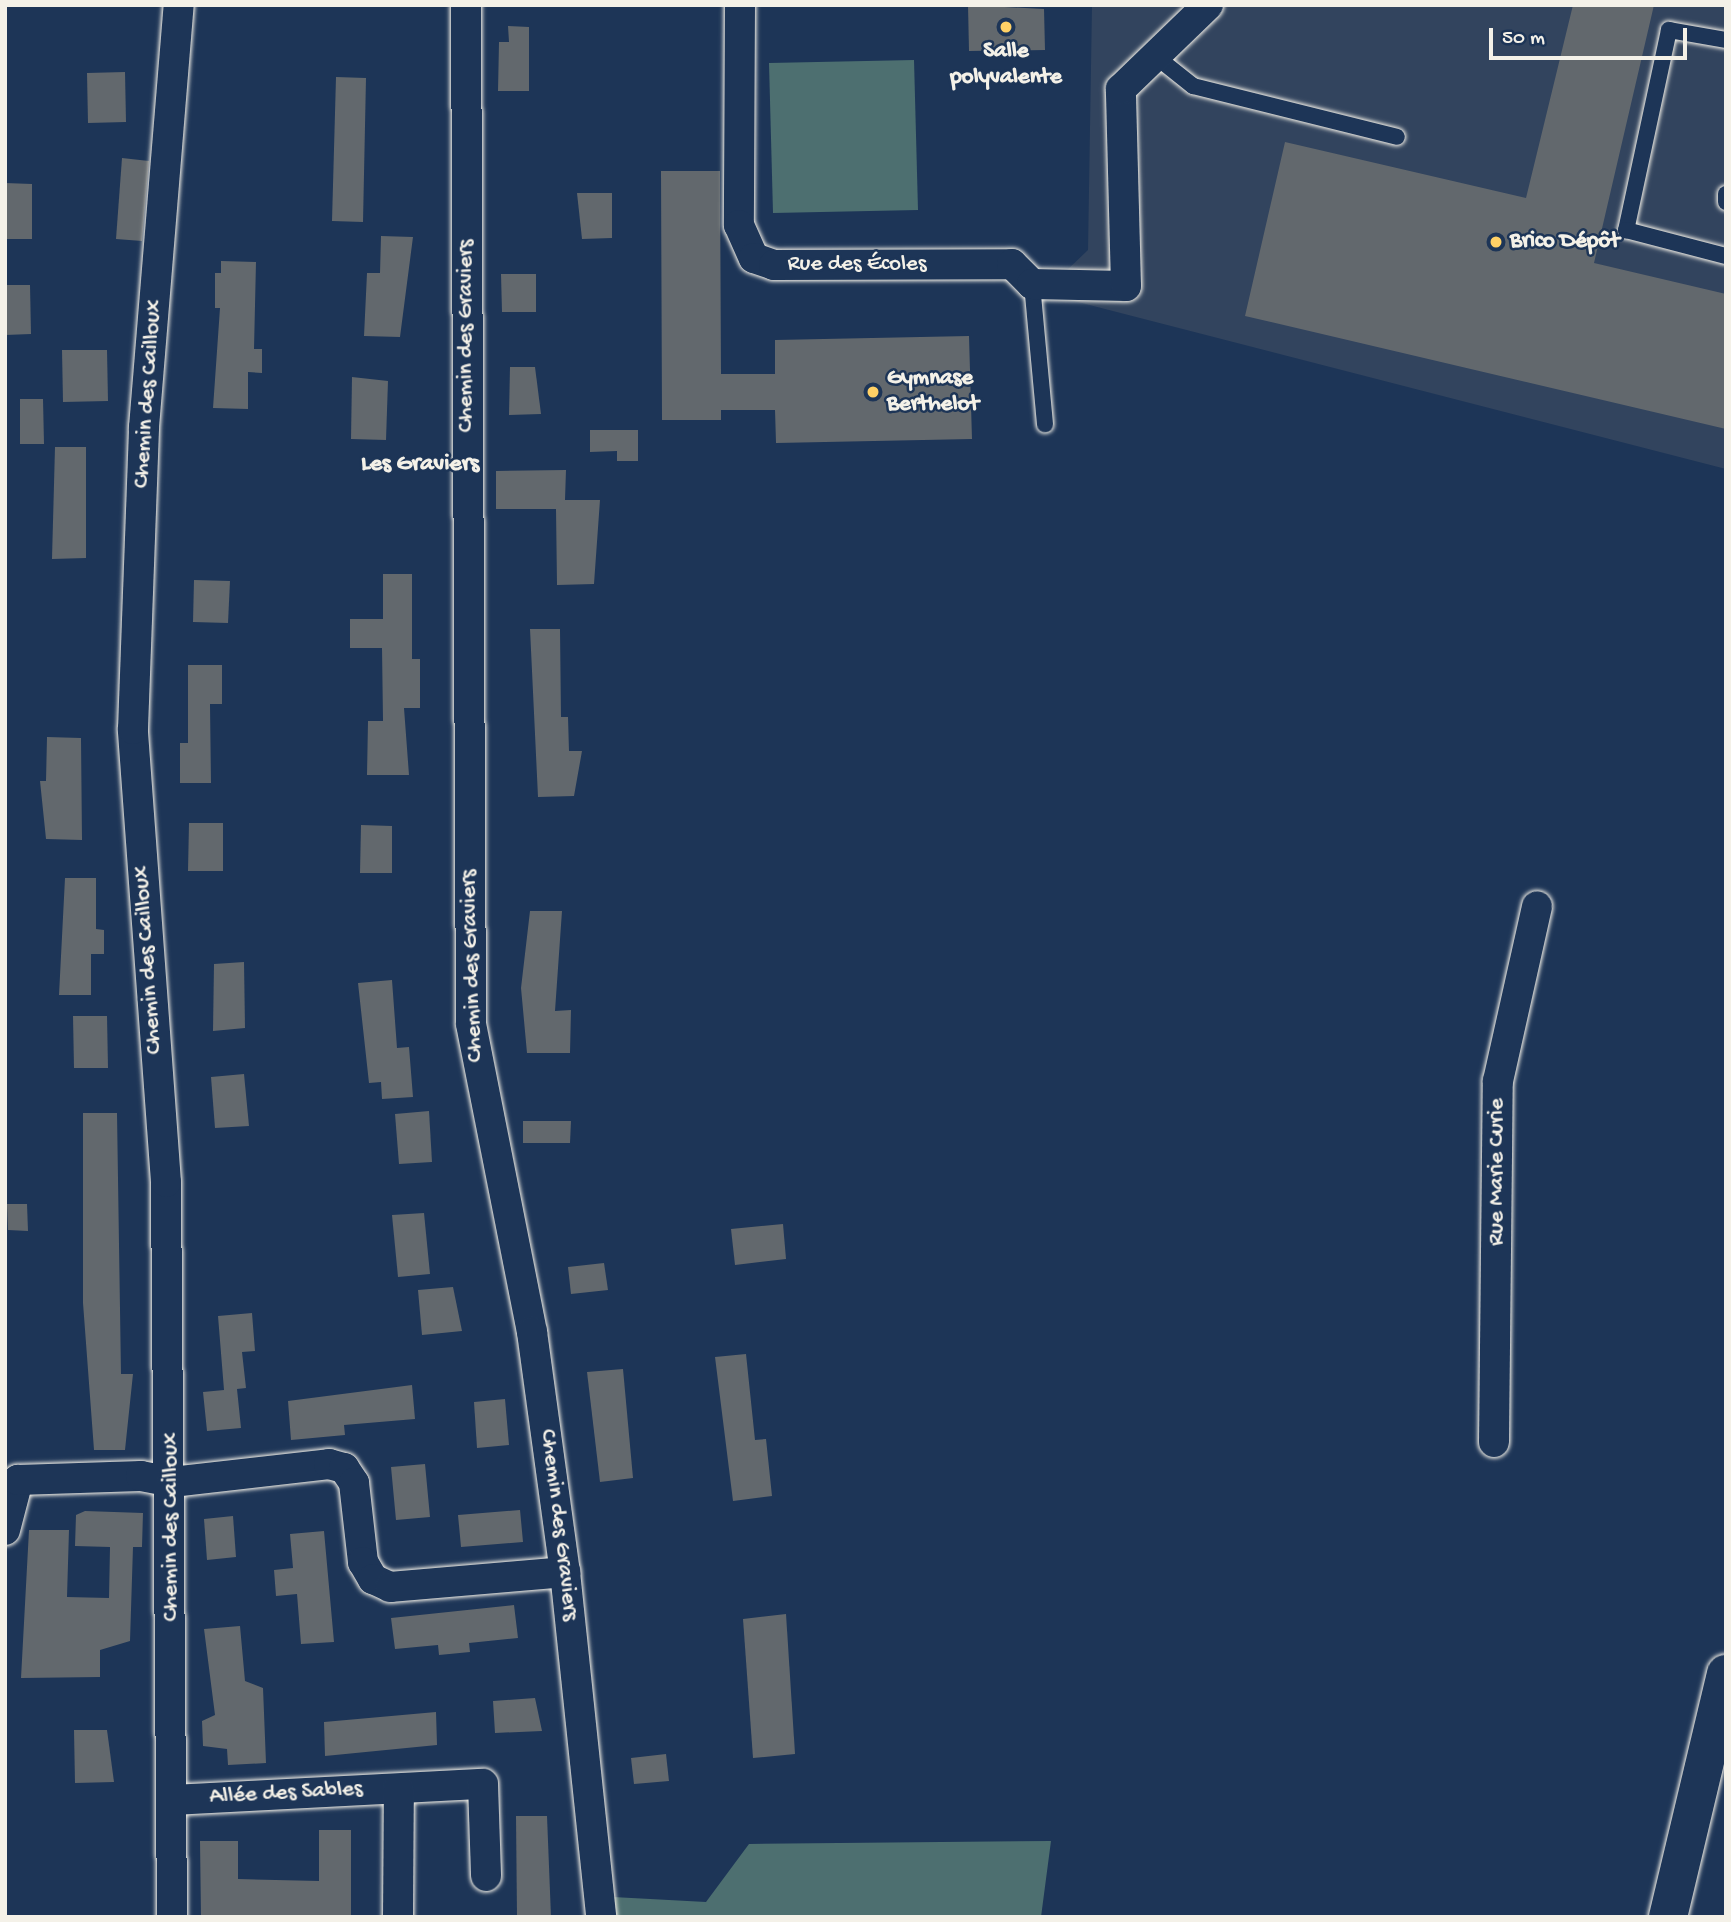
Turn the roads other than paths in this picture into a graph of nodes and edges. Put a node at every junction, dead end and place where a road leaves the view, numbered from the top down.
1 (179, 5) edge
2 (466, 5) edge
3 (740, 5) edge
4 (1208, 5) edge
5 (1726, 40) edge
6 (1154, 55) junction
7 (1398, 137) dead end
8 (1726, 194) edge
9 (1726, 202) edge
10 (1726, 257) edge
11 (1032, 284) junction
12 (1045, 424) dead end
13 (1537, 906) dead end
14 (1494, 1442) dead end
15 (172, 1482) junction
16 (5, 1530) edge
17 (565, 1572) junction
18 (1726, 1675) edge
19 (399, 1788) junction
20 (173, 1800) junction
21 (486, 1877) dead end
22 (172, 1917) edge
23 (398, 1917) edge
24 (601, 1917) edge
25 (1668, 1917) edge

1 - 15 street, Chemin des Cailloux
2 - 17 street, Chemin des Graviers
3 - 11 street, Rue des Écoles
4 - 6 street
5 - 10 lane
6 - 7 lane
6 - 11 street
8 - 9 lane
11 - 12 lane
13 - 14 street, Rue Marie Curie
15 - 16 street
15 - 17 street
15 - 20 street, Chemin des Cailloux
17 - 24 street, Chemin des Graviers
18 - 25 main road
19 - 20 street, Allée des Sables
19 - 21 street, Allée des Sables
19 - 23 street
20 - 22 street, Chemin des Cailloux

